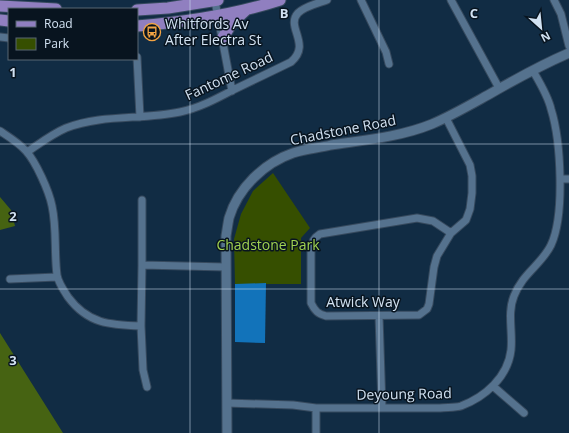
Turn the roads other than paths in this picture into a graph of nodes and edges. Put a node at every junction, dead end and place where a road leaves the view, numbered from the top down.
1 (216, 0) edge
2 (280, 0) edge
3 (327, 0) edge
4 (361, 0) edge
5 (451, 0) edge
6 (554, 0) edge
7 (0, 6) edge
8 (37, 8) edge
9 (138, 10) edge
10 (246, 10) junction
11 (217, 16) junction
12 (138, 26) edge
13 (222, 39) junction
14 (569, 46) edge
15 (569, 53) edge
16 (137, 60) edge
17 (389, 64) dead end
18 (533, 71) junction
19 (499, 88) junction
20 (232, 91) junction
21 (140, 117) junction
22 (446, 118) junction
23 (0, 131) edge
24 (27, 152) junction
25 (560, 179) junction
26 (569, 180) edge
27 (142, 200) dead end
28 (451, 233) junction
29 (142, 265) junction
30 (226, 267) junction
31 (57, 277) junction
32 (10, 279) dead end
33 (379, 316) junction
34 (141, 326) junction
35 (147, 387) dead end
36 (494, 387) junction
37 (227, 403) junction
38 (382, 407) junction
39 (316, 408) junction
40 (524, 413) dead end
41 (227, 433) edge
42 (316, 433) edge

1 - 9 main road
1 - 11 street
2 - 10 main road
3 - 20 street, Fantome Road
4 - 17 street
5 - 19 street
6 - 14 street
7 - 8 main road
10 - 11 main road
10 - 13 main road
11 - 12 main road
11 - 13 street
13 - 20 street
15 - 18 street, Chadstone Road
16 - 21 street
18 - 19 street, Chadstone Road
18 - 25 street, Deyoung Road
19 - 22 street, Chadstone Road
20 - 21 street, Fantome Road
21 - 24 street, Fantome Road
22 - 28 street, Atwick Way
22 - 30 street, Chadstone Road
23 - 24 street
24 - 31 street
25 - 26 street
25 - 36 street, Deyoung Road
27 - 29 street
28 - 33 street, Atwick Way
28 - 33 street, Atwick Way
29 - 30 street
29 - 34 street
30 - 37 street, Chadstone Road
31 - 32 street
31 - 34 street
33 - 38 street
34 - 35 street
36 - 38 street, Deyoung Road
36 - 40 street
37 - 39 street, Deyoung Road
37 - 41 street, Chadstone Road
38 - 39 street, Deyoung Road
39 - 42 street

